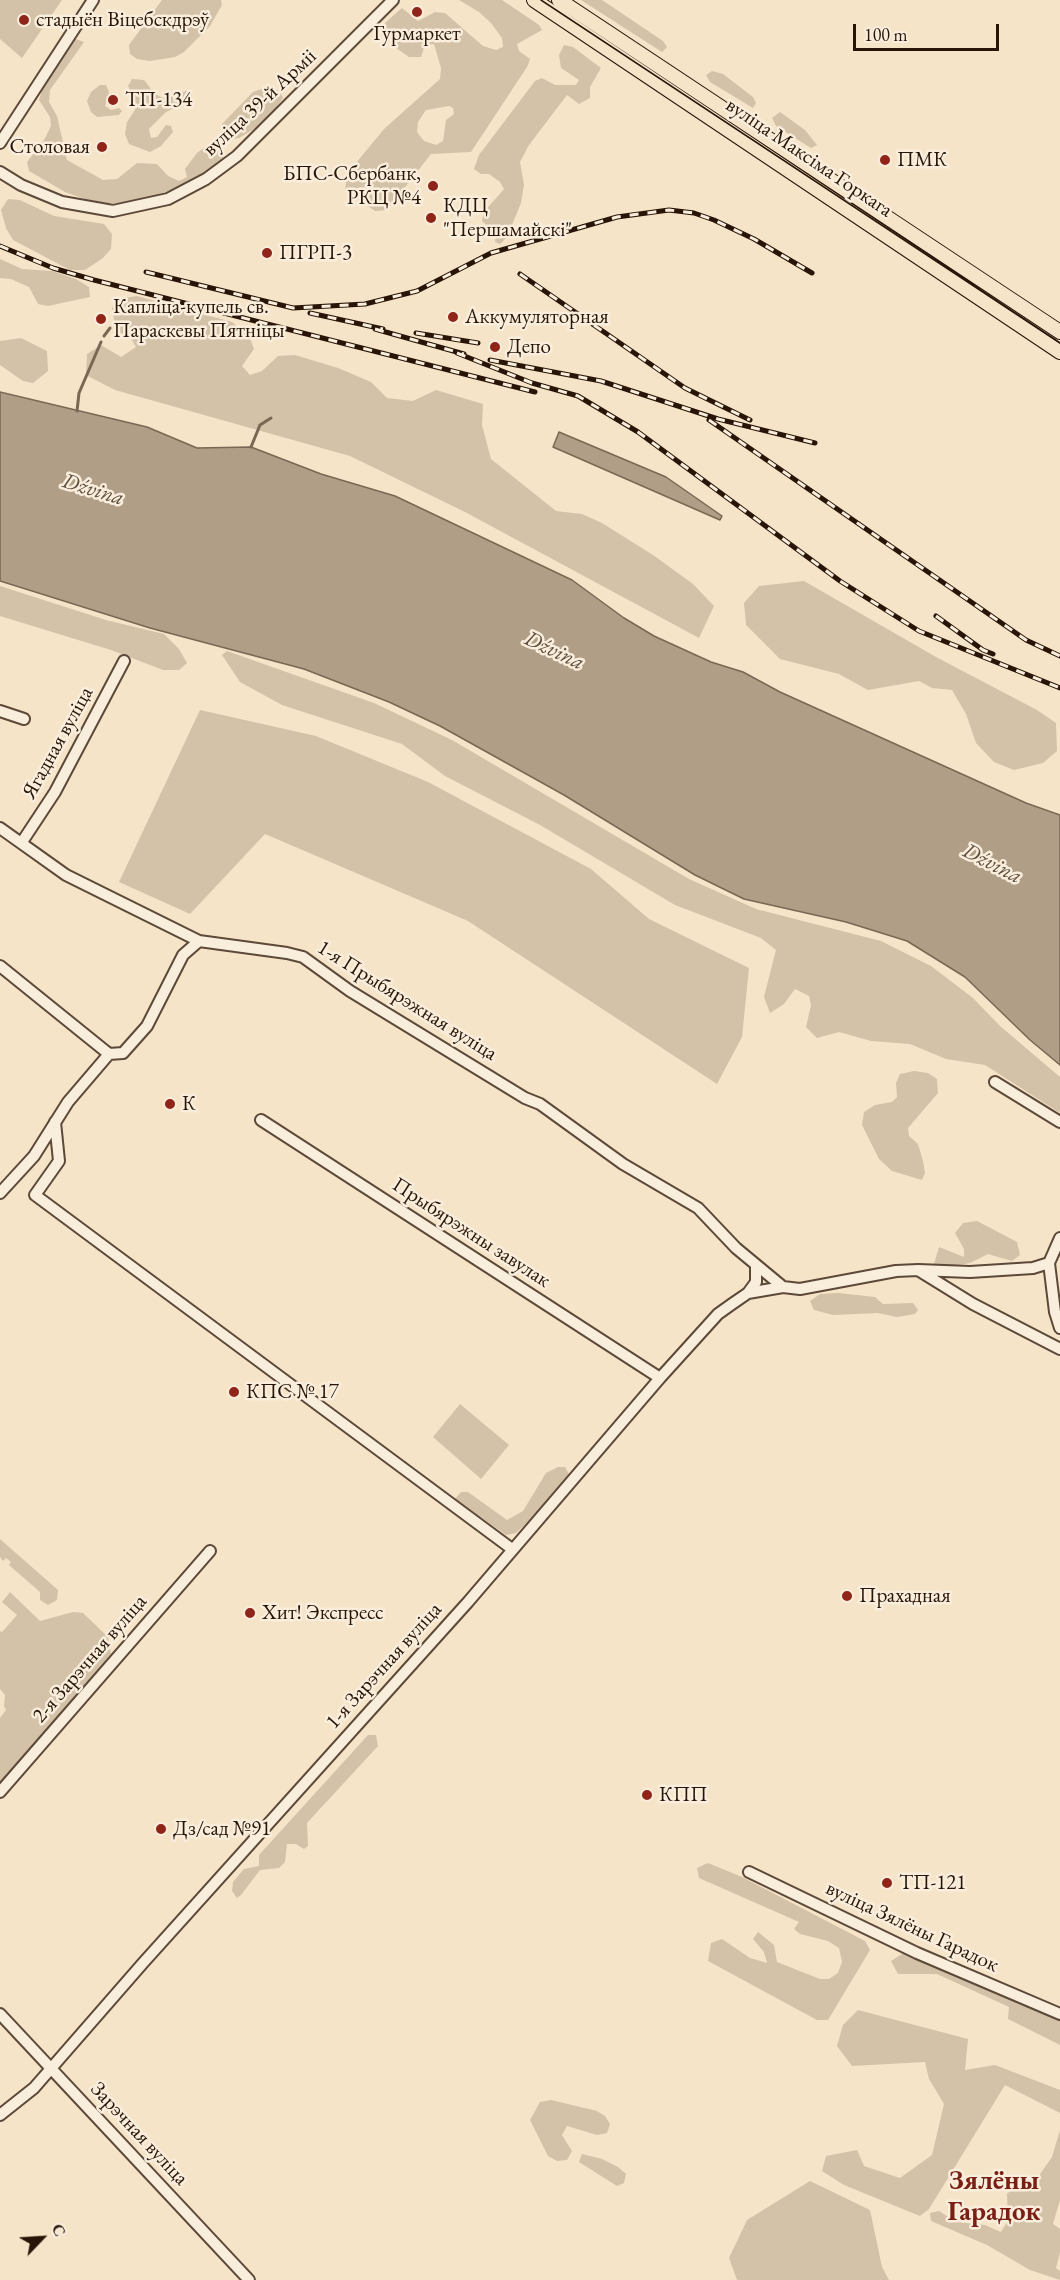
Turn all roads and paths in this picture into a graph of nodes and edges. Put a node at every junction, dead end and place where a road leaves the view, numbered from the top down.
1 (93, 0) edge
2 (393, 0) edge
3 (534, 0) edge
4 (559, 0) edge
5 (569, 15) junction
6 (686, 92) junction
7 (0, 143) edge
8 (0, 172) edge
9 (1060, 333) edge
10 (1060, 352) edge
11 (124, 661) dead end
12 (0, 711) edge
13 (24, 719) dead end
14 (0, 828) edge
15 (22, 842) junction
16 (199, 941) junction
17 (0, 966) edge
18 (109, 1054) junction
19 (995, 1082) dead end
20 (261, 1120) dead end
21 (55, 1122) junction
22 (1060, 1122) edge
23 (0, 1193) edge
24 (1060, 1238) edge
25 (1048, 1263) junction
26 (756, 1265) junction
27 (918, 1270) junction
28 (783, 1287) junction
29 (748, 1293) junction
30 (1060, 1328) edge
31 (1060, 1349) edge
32 (660, 1378) junction
33 (512, 1549) junction
34 (210, 1551) dead end
35 (0, 1792) edge
36 (749, 1872) dead end
37 (0, 2014) edge
38 (1060, 2014) edge
39 (51, 2068) junction
40 (0, 2115) edge
41 (249, 2280) edge

1 - 7 street
2 - 8 street, вуліца 39-й Арміі
3 - 5 main road, вуліца Максіма Горкага
4 - 5 main road, вуліца Максіма Горкага
5 - 6 main road, вуліца Максіма Горкага
6 - 9 main road, вуліца Максіма Горкага
6 - 10 main road, вуліца Максіма Горкага
11 - 15 street, Ягадная вуліца
12 - 13 street
14 - 15 street, 1-я Прыбярэжная вуліца
15 - 16 street, 1-я Прыбярэжная вуліца
16 - 18 street
16 - 26 street, 1-я Прыбярэжная вуліца
17 - 18 street
18 - 21 street
19 - 22 street
20 - 32 street, Прыбярэжны завулак
21 - 23 street
21 - 33 street
24 - 25 street
25 - 27 street, 1-я Зарэчная вуліца
25 - 30 street
26 - 28 street, 1-я Прыбярэжная вуліца
26 - 29 street
27 - 28 street, 1-я Зарэчная вуліца
27 - 31 street
28 - 29 street, 1-я Зарэчная вуліца
29 - 32 street, 1-я Зарэчная вуліца
32 - 33 street, 1-я Зарэчная вуліца
33 - 39 street, 1-я Зарэчная вуліца
34 - 35 street, 2-я Зарэчная вуліца
36 - 38 street, вуліца Зялёны Гарадок
37 - 39 street, Зарэчная вуліца
39 - 40 street, 1-я Зарэчная вуліца
39 - 41 street, Зарэчная вуліца

